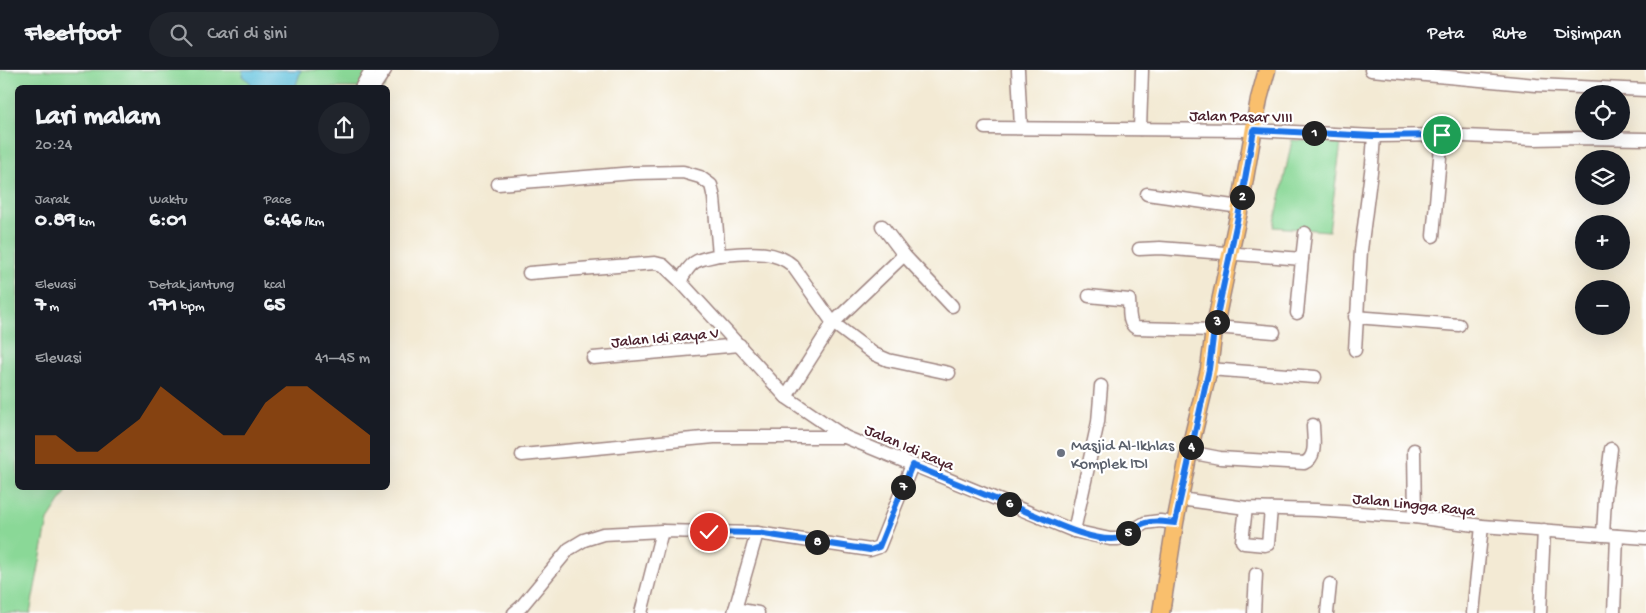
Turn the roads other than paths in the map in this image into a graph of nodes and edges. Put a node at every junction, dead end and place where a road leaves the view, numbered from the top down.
1 (371, 70) edge
2 (385, 70) edge
3 (1018, 70) edge
4 (1142, 70) edge
5 (1267, 70) edge
6 (1371, 70) edge
7 (363, 85) edge
8 (374, 85) edge
9 (1575, 88) edge
10 (1630, 90) edge
11 (1646, 90) edge
12 (986, 128) dead end
13 (1021, 128) junction
14 (1140, 129) junction
15 (1254, 130) junction
16 (1442, 135) junction
17 (1374, 136) junction
18 (1575, 137) edge
19 (1630, 137) edge
20 (1646, 139) edge
21 (498, 184) dead end
22 (1146, 194) dead end
23 (1240, 207) junction
24 (882, 226) dead end
25 (1305, 233) dead end
26 (1433, 236) dead end
27 (1139, 249) dead end
28 (1230, 253) junction
29 (719, 255) junction
30 (904, 255) junction
31 (1302, 259) junction
32 (529, 273) dead end
33 (680, 281) junction
34 (1089, 296) dead end
35 (952, 306) dead end
36 (1297, 313) dead end
37 (1355, 317) junction
38 (833, 323) junction
39 (1459, 325) dead end
40 (1215, 329) junction
41 (1274, 332) dead end
42 (740, 345) junction
43 (1355, 350) dead end
44 (594, 358) dead end
45 (1209, 369) junction
46 (949, 373) dead end
47 (1315, 377) dead end
48 (1101, 386) dead end
49 (786, 396) junction
50 (1313, 425) dead end
51 (845, 436) junction
52 (1611, 449) dead end
53 (1414, 450) dead end
54 (1189, 452) junction
55 (522, 455) dead end
56 (912, 465) junction
57 (1180, 498) junction
58 (1246, 508) junction
59 (1271, 509) junction
60 (1415, 517) junction
61 (1175, 523) junction
62 (1482, 526) junction
63 (1544, 530) junction
64 (662, 531) junction
65 (1074, 531) junction
66 (757, 533) junction
67 (1603, 535) junction
68 (1617, 536) junction
69 (1646, 538) edge
70 (1256, 574) dead end
71 (1330, 584) dead end
72 (735, 611) edge
73 (514, 613) edge
74 (641, 613) edge
75 (758, 613) edge
76 (1161, 613) edge
77 (1254, 613) edge
78 (1327, 613) edge
79 (1473, 613) edge
80 (1540, 613) edge
81 (1614, 613) edge

1 - 7 street
2 - 8 street
3 - 13 street
4 - 14 street
5 - 15 main road
6 - 9 street
10 - 11 street
12 - 13 street, Jalan Pasar VIII
13 - 14 street, Jalan Pasar VIII
14 - 15 street, Jalan Pasar VIII
15 - 17 street, Jalan Pasar VIII
15 - 23 main road
16 - 17 street, Jalan Pasar VIII
16 - 18 street, Jalan Pasar VIII
16 - 26 street
17 - 37 street
19 - 20 street, Jalan Pasar VIII
21 - 29 street
22 - 23 street
23 - 28 main road
24 - 30 street
25 - 31 street
27 - 28 street
28 - 31 street
28 - 40 main road
29 - 33 street
29 - 38 street
30 - 35 street
30 - 38 street
31 - 36 street
32 - 33 street, Jalan Idi Raya
33 - 42 street, Jalan Idi Raya
34 - 40 street
37 - 39 street
37 - 43 street
38 - 46 street
38 - 49 street
40 - 41 street
40 - 45 main road
42 - 44 street, Jalan Idi Raya V
42 - 49 street, Jalan Idi Raya
45 - 47 street
45 - 54 main road
48 - 65 street
49 - 51 street, Jalan Idi Raya
50 - 54 street
51 - 55 street
51 - 56 street, Jalan Idi Raya
52 - 67 street
53 - 60 street
54 - 57 main road
56 - 65 street, Jalan Idi Raya
56 - 66 street
57 - 58 street, Jalan Lingga Raya
57 - 61 main road
58 - 59 street, Jalan Lingga Raya
58 - 59 street
59 - 60 street, Jalan Lingga Raya
60 - 62 street, Jalan Lingga Raya
61 - 65 street, Jalan Idi Raya
61 - 76 main road
62 - 63 street, Jalan Lingga Raya
62 - 79 street
63 - 67 street, Jalan Lingga Raya
63 - 80 street
64 - 66 street
64 - 73 street
64 - 74 street
66 - 72 street
67 - 68 street, Jalan Lingga Raya
68 - 69 street, Jalan Lingga Raya
68 - 81 street
70 - 77 street
71 - 78 street
72 - 75 street

